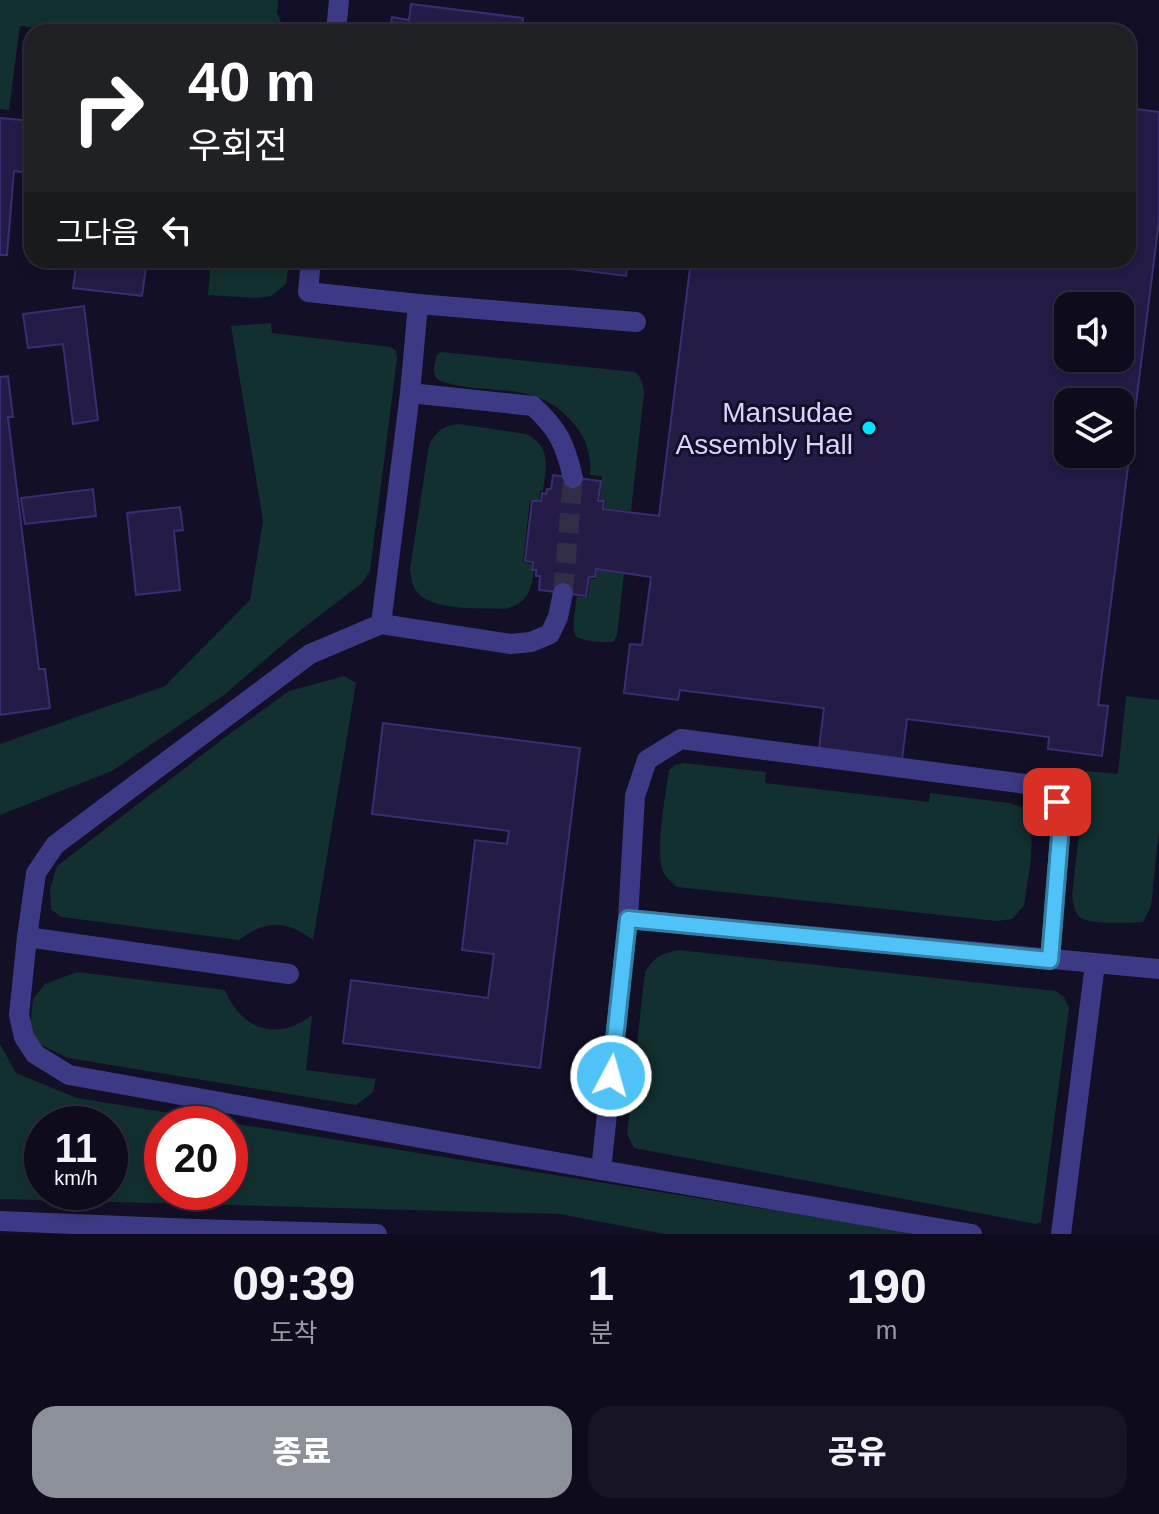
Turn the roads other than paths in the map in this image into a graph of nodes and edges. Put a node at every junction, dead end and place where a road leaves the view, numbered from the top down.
1 (339, 0) edge
2 (337, 24) edge
3 (310, 268) edge
4 (418, 304) junction
5 (636, 322) dead end
6 (410, 393) junction
7 (573, 478) tunnel mouth
8 (563, 593) tunnel mouth
9 (381, 624) junction
10 (628, 919) junction
11 (27, 937) junction
12 (1050, 960) junction
13 (1095, 964) junction
14 (1159, 969) edge
15 (289, 974) dead end
16 (601, 1170) junction
17 (0, 1221) edge
18 (194, 1232) edge
19 (377, 1234) edge
20 (972, 1234) edge
21 (1061, 1234) edge

1 - 2 street
3 - 4 street
4 - 5 street
4 - 6 street
6 - 7 street
6 - 9 street
8 - 9 street
9 - 11 street
10 - 12 street
10 - 12 street
10 - 16 street
11 - 15 street
11 - 16 street
12 - 13 street
13 - 14 street
13 - 21 street
16 - 20 street
17 - 18 street
18 - 19 street

